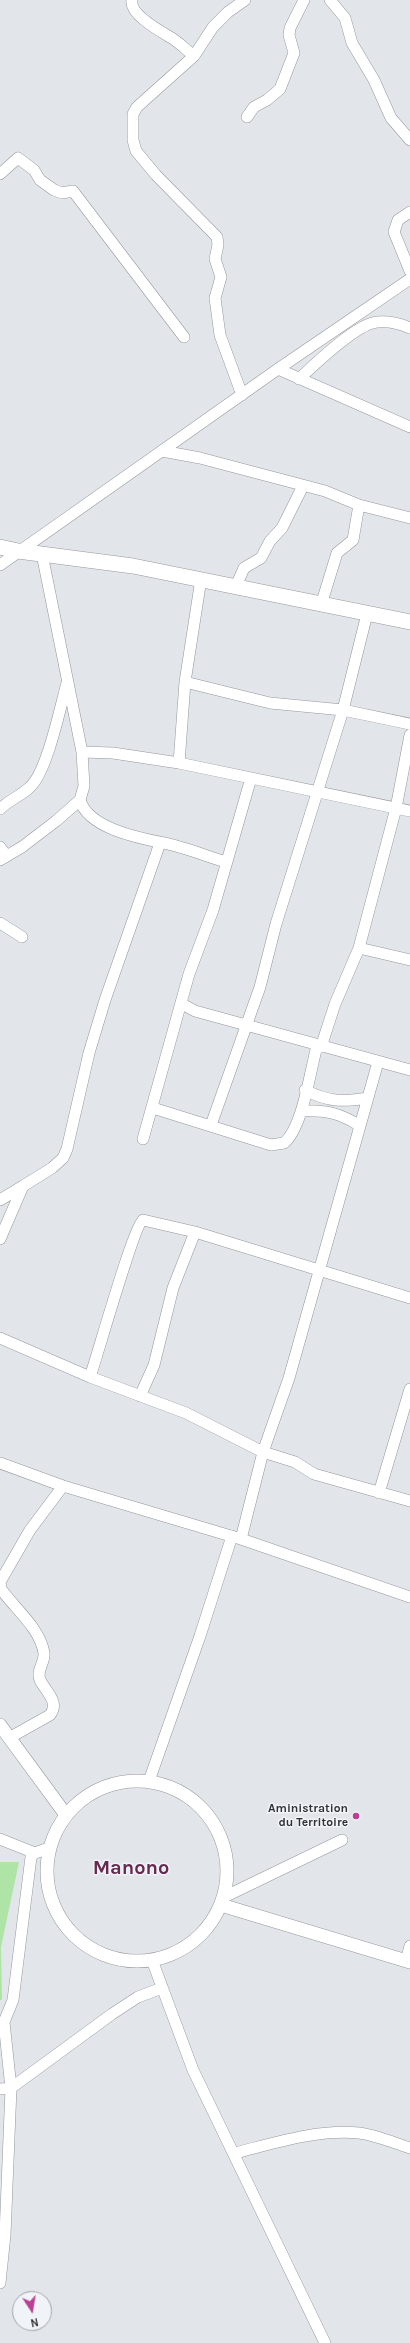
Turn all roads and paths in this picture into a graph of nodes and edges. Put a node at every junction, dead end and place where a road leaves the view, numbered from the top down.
1 (132, 0) edge
2 (246, 0) edge
3 (304, 0) edge
4 (330, 0) edge
5 (194, 56) junction
6 (247, 116) dead end
7 (410, 140) edge
8 (0, 174) edge
9 (410, 212) edge
10 (410, 271) edge
11 (410, 279) edge
12 (410, 328) edge
13 (184, 337) dead end
14 (278, 369) junction
15 (299, 379) junction
16 (242, 395) junction
17 (410, 427) edge
18 (162, 451) junction
19 (303, 486) junction
20 (359, 505) junction
21 (410, 518) edge
22 (0, 547) edge
23 (18, 551) junction
24 (42, 554) junction
25 (0, 565) edge
26 (201, 579) junction
27 (236, 586) junction
28 (322, 605) junction
29 (367, 614) junction
30 (410, 622) edge
31 (68, 681) junction
32 (186, 682) junction
33 (343, 710) junction
34 (410, 724) edge
35 (410, 735) edge
36 (82, 752) junction
37 (179, 764) junction
38 (251, 778) junction
39 (319, 792) junction
40 (80, 800) junction
41 (396, 808) junction
42 (0, 809) edge
43 (410, 810) edge
44 (160, 843) junction
45 (2, 854) edge
46 (226, 862) junction
47 (0, 923) edge
48 (22, 937) dead end
49 (359, 948) junction
50 (410, 960) edge
51 (182, 1004) junction
52 (245, 1024) junction
53 (319, 1046) junction
54 (378, 1062) junction
55 (410, 1070) edge
56 (305, 1090) junction
57 (368, 1098) junction
58 (153, 1108) junction
59 (301, 1111) junction
60 (211, 1125) junction
61 (360, 1126) junction
62 (144, 1139) dead end
63 (23, 1186) junction
64 (0, 1200) edge
65 (195, 1232) junction
66 (0, 1239) edge
67 (318, 1269) junction
68 (410, 1298) edge
69 (0, 1338) edge
70 (90, 1377) junction
71 (410, 1389) edge
72 (140, 1396) junction
73 (263, 1452) junction
74 (0, 1463) edge
75 (62, 1486) junction
76 (379, 1493) junction
77 (410, 1500) edge
78 (236, 1538) junction
79 (0, 1583) edge
80 (410, 1598) edge
81 (0, 1725) edge
82 (9, 1738) junction
83 (149, 1781) junction
84 (66, 1815) junction
85 (0, 1839) edge
86 (342, 1840) dead end
87 (49, 1848) junction
88 (34, 1853) junction
89 (222, 1901) junction
90 (410, 1946) edge
91 (152, 1960) junction
92 (408, 1962) edge
93 (162, 1988) junction
94 (6, 2088) edge
95 (410, 2148) edge
96 (235, 2154) junction
97 (0, 2283) edge
98 (325, 2343) edge

1 - 5 street
2 - 5 street
3 - 6 street
4 - 7 street
5 - 16 street
8 - 13 street
9 - 10 street
11 - 14 street
12 - 15 street
14 - 15 street
14 - 16 street
15 - 17 street
16 - 18 street
18 - 19 street
18 - 23 street
19 - 20 street
19 - 27 street
20 - 21 street
20 - 28 street
22 - 23 main road
23 - 24 main road
23 - 25 street
24 - 26 main road
24 - 31 street
26 - 27 main road
26 - 32 street
27 - 28 main road
28 - 29 main road
29 - 30 main road
29 - 33 street
31 - 36 street
31 - 42 street
32 - 33 street
32 - 37 street
33 - 34 street
33 - 39 street
35 - 41 street
36 - 37 street
36 - 40 street
37 - 38 street
38 - 39 street
38 - 46 street
39 - 41 street
39 - 52 street
40 - 44 street
40 - 45 street
41 - 43 street
41 - 49 street
44 - 46 street
44 - 63 street
46 - 51 street
47 - 48 street
49 - 50 street
49 - 53 street
51 - 52 street
51 - 58 street
52 - 53 street
52 - 60 street
53 - 54 street
53 - 56 street
54 - 55 street
54 - 57 street
56 - 57 street
56 - 59 street
57 - 61 street
58 - 60 street
58 - 62 street
59 - 60 street
59 - 61 street
61 - 67 street
63 - 64 street
63 - 66 street
65 - 67 street
65 - 70 street
65 - 72 street
67 - 68 street
67 - 73 street
69 - 70 street
70 - 72 street
71 - 76 street
72 - 73 street
73 - 76 street
73 - 78 street
74 - 75 street
75 - 78 street
75 - 79 street
76 - 77 street
78 - 80 street
78 - 83 street
79 - 82 street
81 - 82 street
82 - 84 street
83 - 84 street
83 - 89 street
84 - 87 street
85 - 88 street
86 - 89 street
87 - 88 street
87 - 91 street
88 - 94 street
89 - 91 street
89 - 92 street
90 - 92 street
91 - 93 street
93 - 94 street
93 - 96 street
94 - 97 street
95 - 96 street
96 - 98 street

